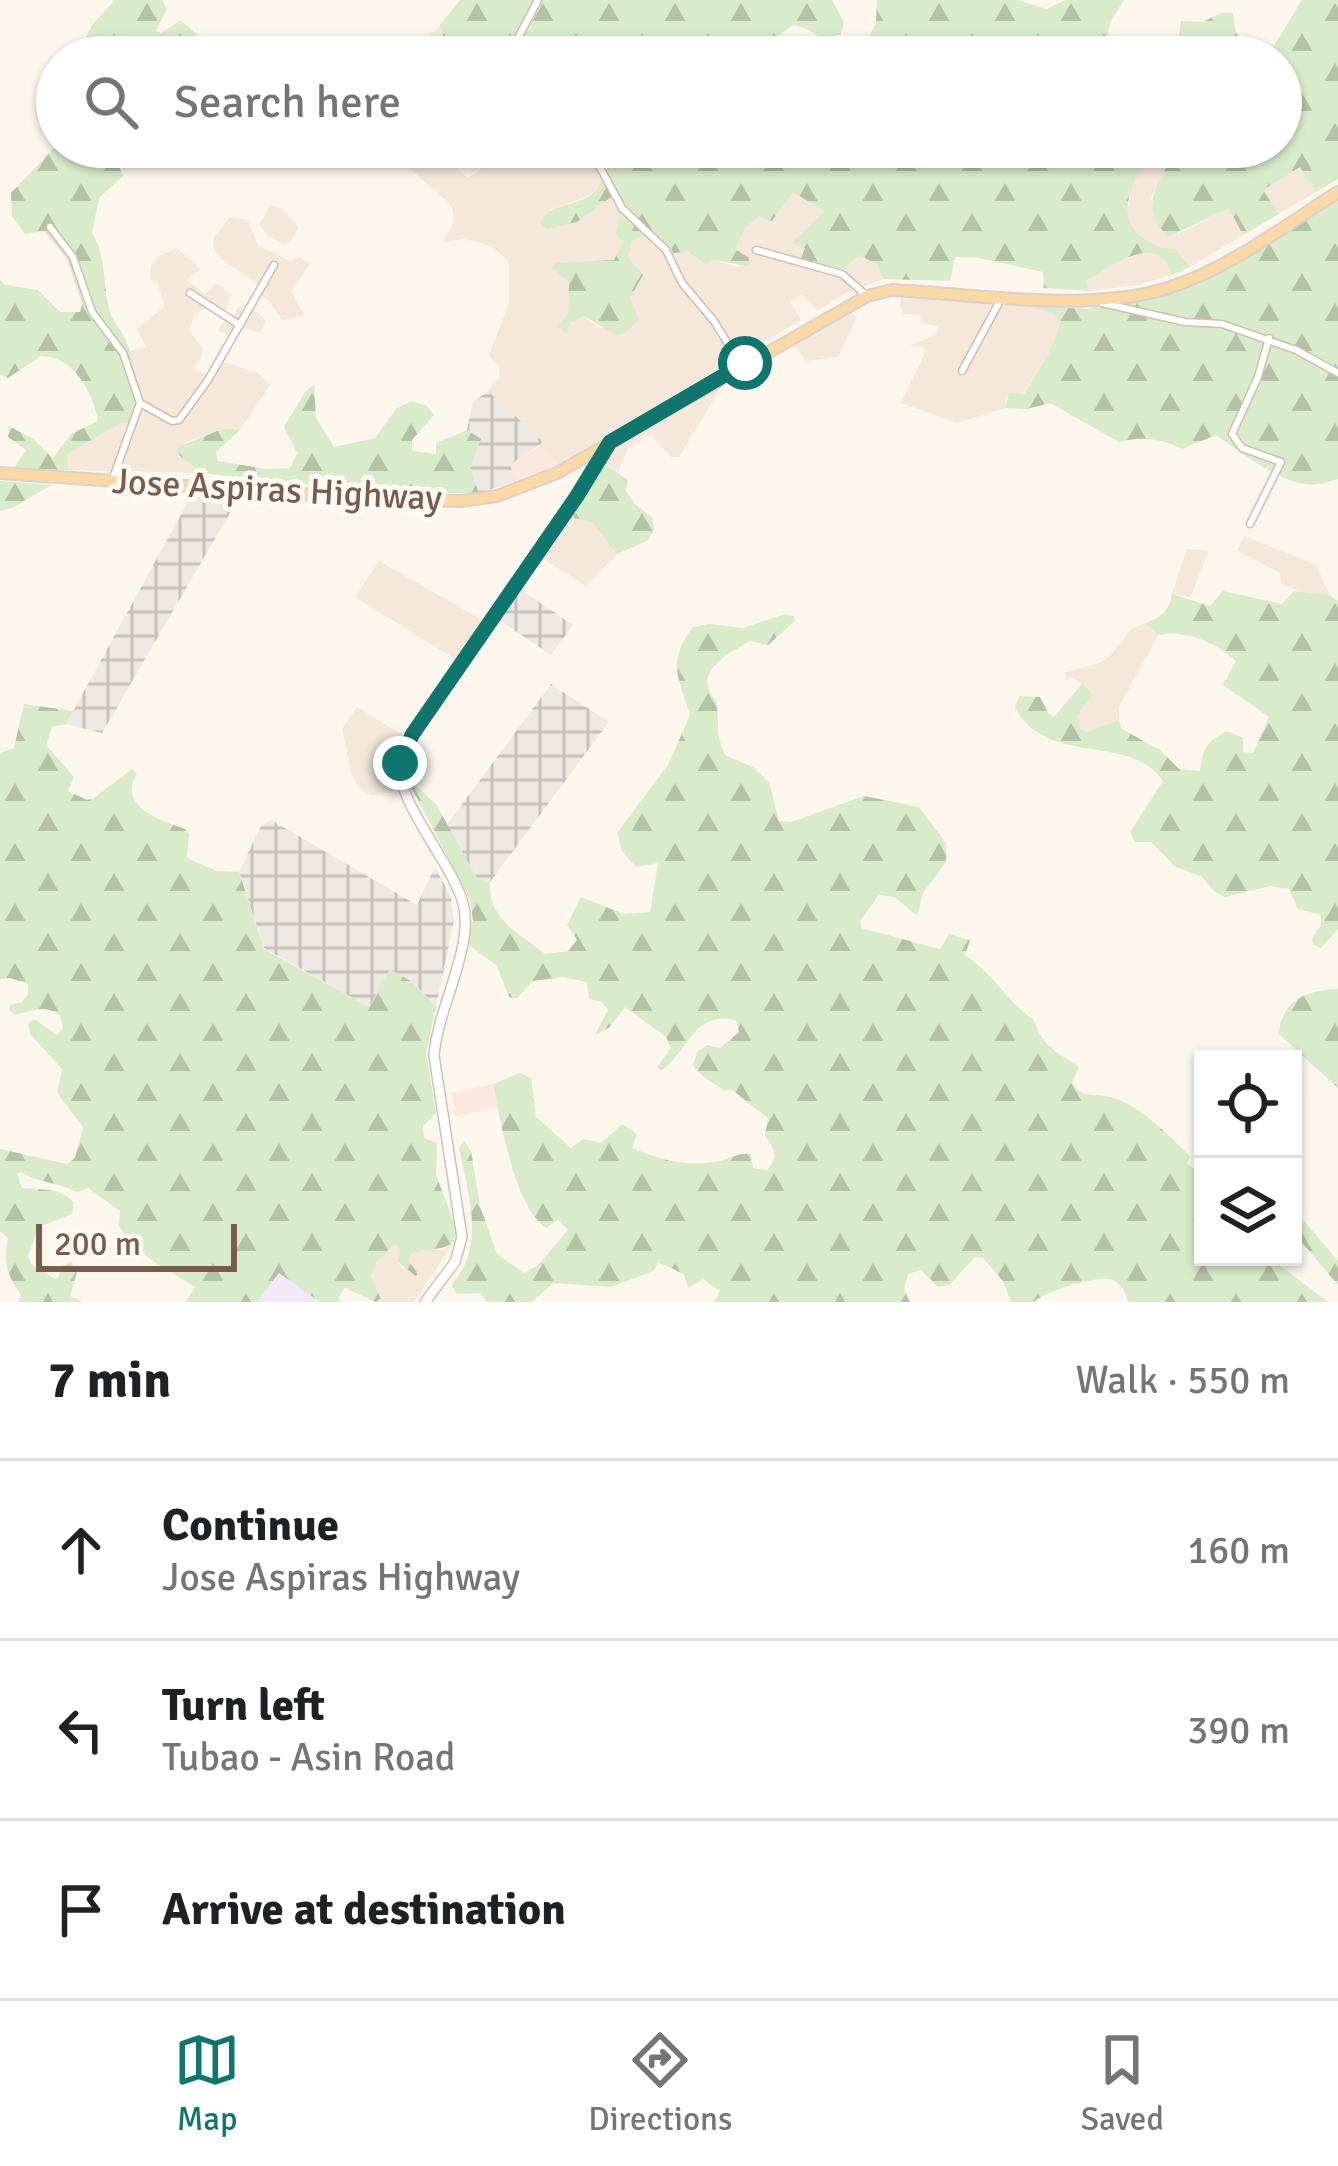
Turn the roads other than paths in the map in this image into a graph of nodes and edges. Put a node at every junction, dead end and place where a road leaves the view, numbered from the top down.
1 (538, 0) edge
2 (519, 36) edge
3 (600, 168) edge
4 (1338, 192) edge
5 (50, 227) dead end
6 (756, 250) dead end
7 (274, 265) dead end
8 (190, 293) dead end
9 (867, 296) junction
10 (1003, 296) junction
11 (1094, 301) junction
12 (238, 324) junction
13 (1269, 338) junction
14 (741, 365) junction
15 (962, 371) dead end
16 (1338, 373) edge
17 (140, 403) junction
18 (610, 442) junction
19 (0, 473) edge
20 (113, 480) junction
21 (1250, 524) dead end
22 (425, 1302) edge

1 - 2 street
3 - 14 street
4 - 11 main road, Jose Aspiras Highway
5 - 17 street
6 - 9 street
7 - 12 street
8 - 12 street
9 - 10 main road, Jose Aspiras Highway
9 - 14 main road, Jose Aspiras Highway
10 - 11 main road, Jose Aspiras Highway
10 - 15 street
11 - 13 street
12 - 17 street
13 - 16 street
13 - 21 street
14 - 18 main road, Jose Aspiras Highway
17 - 20 street
18 - 20 main road, Jose Aspiras Highway
18 - 22 main road
19 - 20 main road, Jose Aspiras Highway

